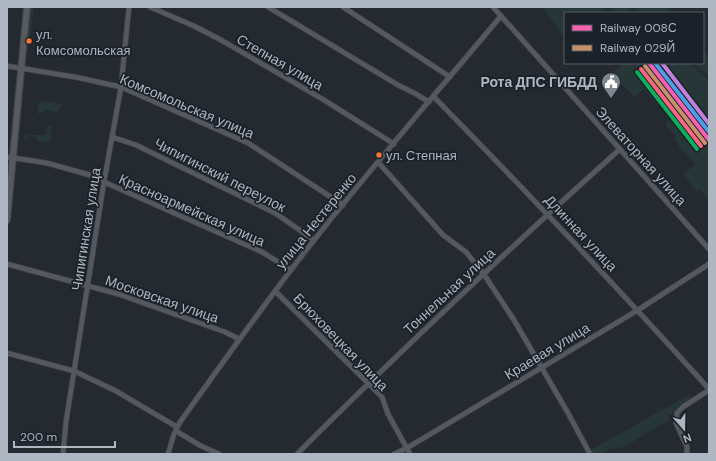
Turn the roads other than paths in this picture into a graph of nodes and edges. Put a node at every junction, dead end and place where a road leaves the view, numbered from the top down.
1 (27, 7) edge
2 (129, 7) edge
3 (150, 7) edge
4 (268, 7) edge
5 (343, 7) edge
6 (493, 7) edge
7 (501, 16) junction
8 (7, 66) edge
9 (21, 68) junction
10 (450, 77) junction
11 (121, 87) junction
12 (434, 96) junction
13 (429, 102) junction
14 (112, 138) junction
15 (394, 144) junction
16 (620, 149) junction
17 (10, 157) edge
18 (378, 162) junction
19 (104, 181) junction
20 (342, 205) junction
21 (548, 214) junction
22 (7, 220) edge
23 (314, 240) junction
24 (709, 250) edge
25 (7, 264) edge
26 (709, 264) edge
27 (291, 270) junction
28 (483, 273) junction
29 (89, 286) junction
30 (275, 291) junction
31 (638, 310) junction
32 (239, 339) junction
33 (7, 353) edge
34 (542, 367) junction
35 (74, 371) junction
36 (368, 382) junction
37 (709, 389) edge
38 (177, 429) junction
39 (407, 448) junction
40 (63, 454) edge
41 (168, 454) edge
42 (219, 454) edge
43 (297, 454) edge
44 (394, 454) edge
45 (410, 454) edge
46 (590, 454) edge
47 (687, 454) edge

1 - 9 main road
2 - 11 street, Чипигинская улица
3 - 15 street, Степная улица
4 - 13 street
5 - 10 street
6 - 7 street, Элеваторная улица
7 - 10 street, улица Нестеренко
7 - 16 street, Элеваторная улица
8 - 9 street, Комсомольская улица
9 - 11 street, Комсомольская улица
9 - 17 main road
10 - 12 street, улица Нестеренко
11 - 14 street, Чипигинская улица
11 - 20 street, Комсомольская улица
12 - 13 street, улица Нестеренко
12 - 21 street, Длинная улица
13 - 15 street, улица Нестеренко
14 - 19 street, Чипигинская улица
14 - 23 street, Чипигинский переулок
15 - 18 street, улица Нестеренко
16 - 21 street, Тоннельная улица
16 - 24 street, Элеваторная улица
17 - 19 street, Красноармейская улица
17 - 22 main road
18 - 20 street, улица Нестеренко
18 - 28 street
19 - 27 street, Красноармейская улица
19 - 29 street, Чипигинская улица
20 - 23 street, улица Нестеренко
21 - 28 street, Тоннельная улица
21 - 31 street, Длинная улица
23 - 27 street, улица Нестеренко
25 - 29 street, Московская улица
26 - 31 street, Краевая улица
27 - 30 street, улица Нестеренко
28 - 34 street
28 - 36 street, Тоннельная улица
29 - 32 street, Московская улица
29 - 35 street, Чипигинская улица
30 - 32 street, улица Нестеренко
30 - 36 street, Брюховецкая улица
31 - 34 street, Краевая улица
31 - 37 street, Длинная улица
32 - 38 street, улица Нестеренко
33 - 35 street
34 - 39 street, Краевая улица
34 - 46 street
35 - 38 street
35 - 40 street, Чипигинская улица
36 - 39 street, Брюховецкая улица
36 - 43 street, Тоннельная улица
37 - 47 street
38 - 41 street, улица Нестеренко
38 - 42 street
39 - 44 street, Краевая улица
39 - 45 street, Брюховецкая улица

